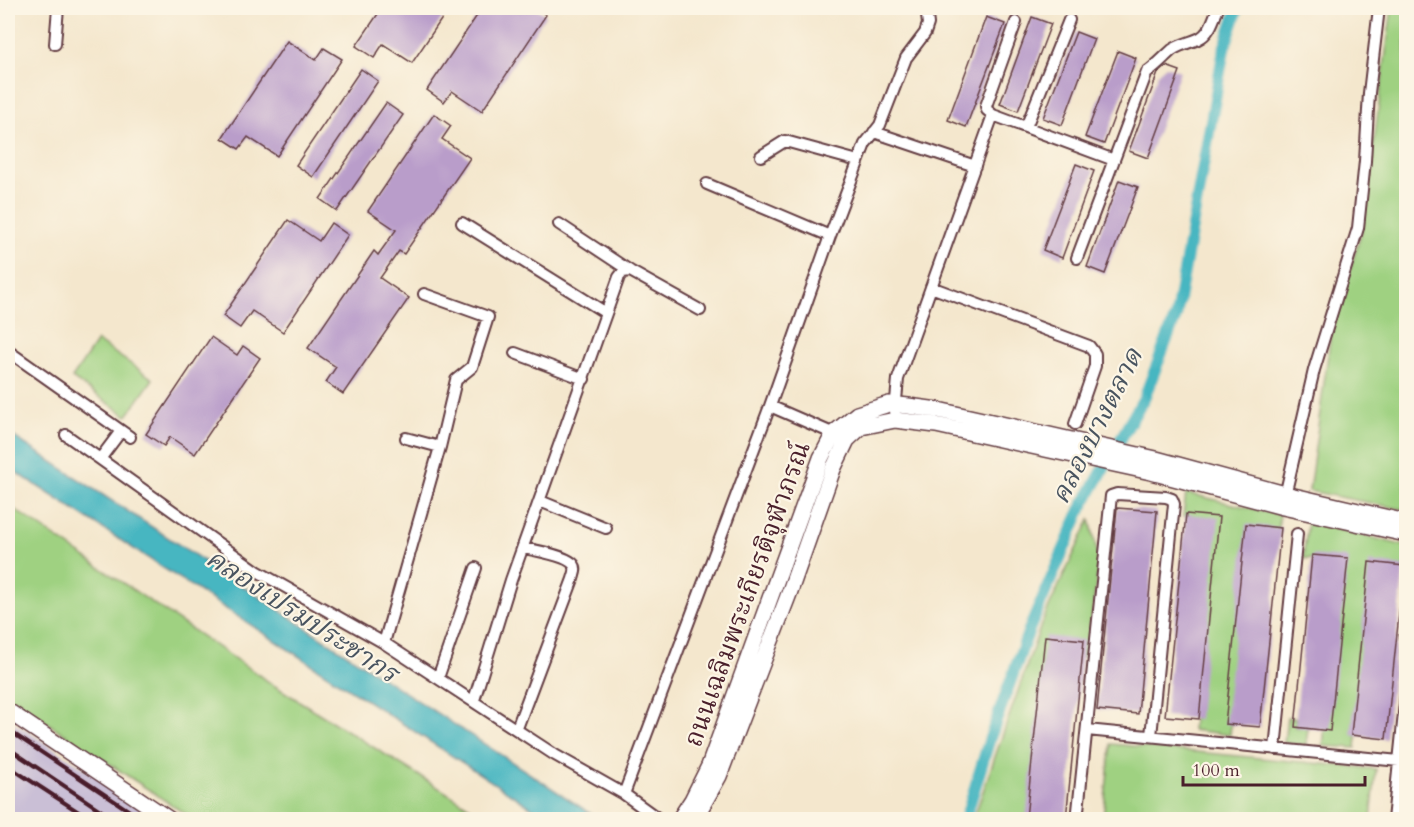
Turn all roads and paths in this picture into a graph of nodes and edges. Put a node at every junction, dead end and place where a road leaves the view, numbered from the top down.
1 (58, 8) edge
2 (926, 8) edge
3 (1218, 8) edge
4 (1379, 8) edge
5 (1069, 20) dead end
6 (1016, 22) dead end
7 (55, 44) dead end
8 (993, 115) junction
9 (1026, 127) junction
10 (874, 132) junction
11 (761, 156) dead end
12 (1114, 160) junction
13 (858, 161) junction
14 (975, 166) junction
15 (707, 184) dead end
16 (462, 223) dead end
17 (559, 225) dead end
18 (830, 236) junction
19 (1077, 258) dead end
20 (630, 271) junction
21 (931, 287) junction
22 (424, 294) dead end
23 (700, 310) dead end
24 (606, 313) junction
25 (8, 351) edge
26 (515, 353) dead end
27 (584, 379) junction
28 (770, 406) junction
29 (895, 412) junction
30 (1074, 424) dead end
31 (66, 435) dead end
32 (840, 436) junction
33 (406, 438) dead end
34 (440, 447) junction
35 (100, 459) junction
36 (540, 501) junction
37 (1284, 501) junction
38 (1407, 522) edge
39 (606, 528) dead end
40 (1297, 534) dead end
41 (1407, 534) edge
42 (523, 548) junction
43 (476, 568) dead end
44 (384, 643) junction
45 (438, 678) junction
46 (1407, 694) edge
47 (474, 700) junction
48 (8, 711) edge
49 (517, 728) junction
50 (1086, 730) junction
51 (1151, 736) junction
52 (1275, 748) junction
53 (1399, 761) junction
54 (624, 795) junction
55 (170, 819) edge
56 (660, 819) edge
57 (679, 819) edge
58 (694, 819) edge
59 (1077, 819) edge
60 (1393, 819) edge

1 - 7 street
2 - 10 street
3 - 12 street
4 - 37 street
5 - 9 street
6 - 8 street
8 - 9 street
8 - 14 street
9 - 12 street
10 - 13 street
10 - 14 street
11 - 13 street
12 - 19 street
13 - 18 street
14 - 21 street
15 - 18 street
16 - 24 street
17 - 20 street
18 - 28 street
20 - 23 street
20 - 24 street
21 - 29 street
21 - 30 street
22 - 34 street
24 - 27 street
25 - 35 street
26 - 27 street
27 - 36 street
28 - 32 street
28 - 54 street
29 - 32 street, ถนนเฉลิมพระเกียรติจุฬาภรณ์
29 - 37 street, ถนนเฉลิมพระเกียรติจุฬาภรณ์
31 - 35 street
32 - 57 street, ถนนเฉลิมพระเกียรติจุฬาภรณ์
32 - 58 street, ถนนเฉลิมพระเกียรติจุฬาภรณ์
33 - 34 street
34 - 44 street
35 - 44 street
36 - 39 street
36 - 42 street
37 - 38 street, ถนนเฉลิมพระเกียรติจุฬาภรณ์
37 - 41 street, ถนนเฉลิมพระเกียรติจุฬาภรณ์
40 - 52 street
42 - 47 street
42 - 49 street
43 - 45 street
44 - 45 street
45 - 47 street
46 - 53 street
47 - 49 street
48 - 55 street
49 - 54 street
50 - 51 street
50 - 51 street
50 - 59 street
51 - 52 street
52 - 53 street
53 - 60 street
54 - 56 street

